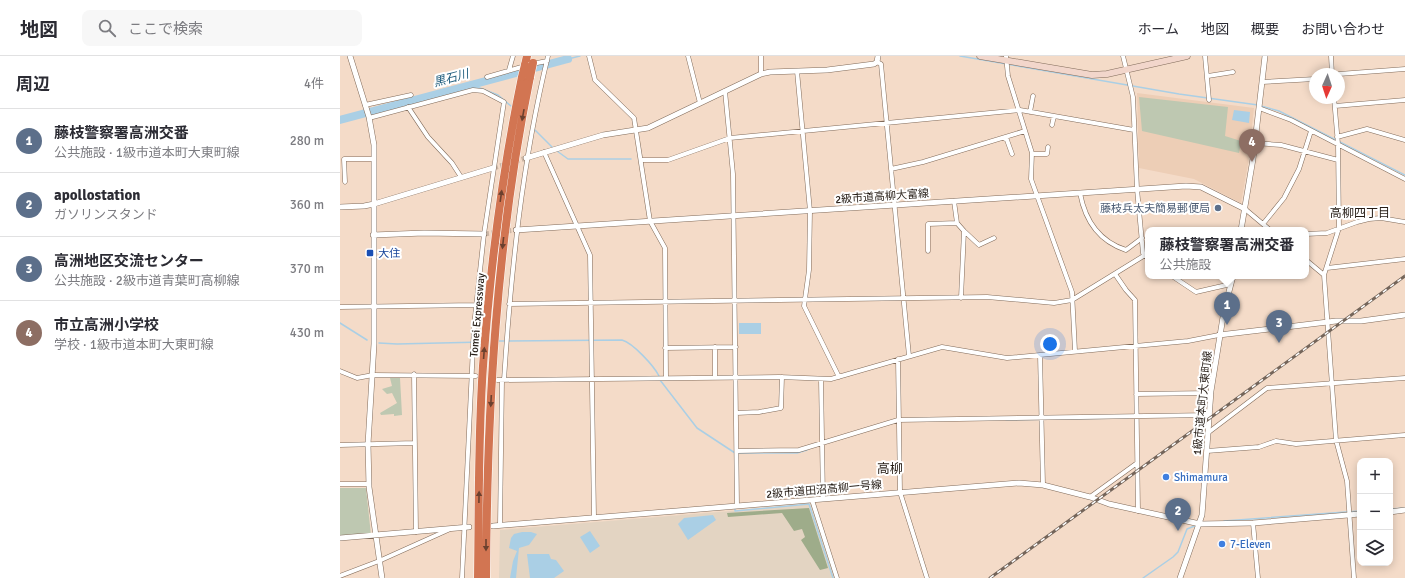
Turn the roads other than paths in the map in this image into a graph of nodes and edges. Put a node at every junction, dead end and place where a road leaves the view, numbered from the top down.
1 (350, 56) edge
2 (513, 56) edge
3 (527, 56) edge
4 (688, 56) edge
5 (761, 56) edge
6 (980, 56) edge
7 (1123, 56) edge
8 (1187, 56) edge
9 (1205, 56) edge
10 (1265, 56) edge
11 (1331, 56) edge
12 (589, 57) edge
13 (1006, 58) edge
14 (878, 59) edge
15 (534, 60) edge
16 (547, 60) edge
17 (1127, 68) junction
18 (1332, 68) edge
19 (1405, 69) edge
20 (509, 70) junction
21 (797, 71) junction
22 (1233, 72) dead end
23 (761, 74) junction
24 (1345, 74) edge
25 (1208, 76) junction
26 (487, 77) dead end
27 (526, 77) junction
28 (1309, 79) edge
29 (1262, 82) junction
30 (725, 91) junction
31 (411, 95) dead end
32 (1033, 96) dead end
33 (1209, 100) dead end
34 (1405, 100) edge
35 (700, 103) junction
36 (366, 106) junction
37 (1335, 106) joint
38 (408, 107) junction
39 (1259, 108) junction
40 (1020, 110) junction
41 (1030, 112) junction
42 (1054, 116) junction
43 (369, 118) junction
44 (887, 122) junction
45 (1052, 125) dead end
46 (636, 128) junction
47 (1025, 130) junction
48 (1134, 130) junction
49 (803, 131) junction
50 (1311, 132) junction
51 (1337, 137) junction
52 (730, 138) junction
53 (1004, 138) junction
54 (1405, 140) edge
55 (1255, 143) junction
56 (1338, 144) junction
57 (1048, 147) dead end
58 (1304, 151) junction
59 (544, 152) junction
60 (1012, 154) dead end
61 (1032, 154) junction
62 (526, 158) junction
63 (374, 159) junction
64 (641, 160) junction
65 (1338, 160) junction
66 (493, 168) junction
67 (892, 169) junction
68 (462, 177) junction
69 (1405, 179) edge
70 (345, 182) dead end
71 (1137, 189) junction
72 (1080, 193) junction
73 (1036, 195) junction
74 (954, 200) junction
75 (374, 204) junction
76 (894, 205) junction
77 (340, 207) edge
78 (1245, 209) junction
79 (810, 211) junction
80 (734, 215) junction
81 (650, 221) junction
82 (1405, 222) edge
83 (958, 223) junction
84 (1263, 224) junction
85 (576, 225) junction
86 (1242, 227) edge
87 (1266, 227) edge
88 (1339, 228) junction
89 (516, 230) junction
90 (964, 231) junction
91 (484, 234) junction
92 (1309, 234) edge
93 (373, 235) junction
94 (994, 238) dead end
95 (1142, 238) junction
96 (928, 251) dead end
97 (1145, 252) edge
98 (1145, 257) edge
99 (1405, 259) edge
100 (1309, 262) edge
101 (1327, 268) junction
102 (1115, 274) junction
103 (1324, 275) junction
104 (1176, 279) edge
105 (1232, 279) edge
106 (1231, 284) junction
107 (904, 298) junction
108 (962, 298) junction
109 (805, 299) junction
110 (1072, 300) junction
111 (735, 301) junction
112 (664, 302) junction
113 (590, 303) junction
114 (509, 304) junction
115 (476, 305) junction
116 (373, 306) junction
117 (340, 307) edge
118 (1405, 314) edge
119 (1326, 322) junction
120 (1219, 335) junction
121 (1136, 346) junction
122 (715, 347) junction
123 (736, 347) junction
124 (665, 348) junction
125 (1075, 351) junction
126 (1040, 355) junction
127 (909, 356) junction
128 (898, 359) junction
129 (340, 371) edge
130 (414, 374) junction
131 (372, 375) junction
132 (470, 375) junction
133 (476, 376) dead end
134 (782, 377) junction
135 (839, 377) junction
136 (666, 378) junction
137 (716, 378) junction
138 (736, 378) junction
139 (1405, 378) edge
140 (591, 379) junction
141 (822, 379) junction
142 (497, 380) dead end
143 (503, 380) junction
144 (1332, 384) junction
145 (1211, 393) junction
146 (1136, 394) junction
147 (736, 414) junction
148 (1210, 415) junction
149 (1137, 416) junction
150 (1041, 418) junction
151 (898, 420) junction
152 (1209, 432) junction
153 (1405, 435) edge
154 (1336, 440) junction
155 (822, 442) junction
156 (415, 443) junction
157 (368, 444) junction
158 (340, 445) edge
159 (737, 451) junction
160 (1207, 451) junction
161 (1137, 463) junction
162 (340, 484) edge
163 (369, 484) junction
164 (1043, 485) junction
165 (900, 492) junction
166 (1090, 497) junction
167 (823, 499) junction
168 (812, 500) junction
169 (737, 506) junction
170 (1405, 510) edge
171 (1138, 511) junction
172 (1393, 512) edge
173 (1357, 514) edge
174 (1350, 515) junction
175 (594, 517) junction
176 (1253, 523) junction
177 (1200, 524) junction
178 (500, 525) junction
179 (493, 526) dead end
180 (467, 528) junction
181 (446, 530) junction
182 (416, 532) junction
183 (374, 535) junction
184 (340, 538) edge
185 (379, 561) junction
186 (341, 576) edge
187 (382, 578) edge
188 (462, 578) edge
189 (478, 578) edge
190 (486, 578) edge
191 (837, 578) edge
192 (927, 578) edge
193 (1180, 578) edge
194 (1258, 578) edge
195 (1354, 578) edge

1 - 36 street
2 - 20 street
3 - 27 highway, Tomei Expressway, bridge
4 - 35 street
5 - 23 street
6 - 13 main road
7 - 17 street
8 - 17 main road
9 - 25 street
10 - 29 street
11 - 18 street
12 - 46 street
13 - 17 main road
13 - 40 street
14 - 21 street
14 - 44 street
15 - 27 highway, Tomei Expressway, bridge
16 - 20 street
16 - 62 street
17 - 48 street
19 - 24 street
20 - 26 street
21 - 23 street
21 - 49 street
22 - 25 street
23 - 30 street
25 - 33 street
189 -> 27 highway, Tomei Expressway
27 -> 190 highway, Tomei Expressway
28 - 29 street
29 - 39 street
30 - 35 street
30 - 52 street
31 - 36 street
32 - 41 street
34 - 37 street
35 - 46 street
36 - 43 street
37 - 51 street
38 - 43 street
38 - 66 street
38 - 68 street
39 - 50 street
39 - 55 street
40 - 41 street
40 - 44 street
40 - 47 street
41 - 42 street
42 - 45 street
42 - 48 street
43 - 63 street
44 - 49 street
44 - 67 street
46 - 59 street
46 - 64 street
47 - 53 street
47 - 61 street
48 - 71 street
49 - 52 street
49 - 79 street
50 - 56 street
50 - 58 street
51 - 54 street
51 - 56 street
52 - 64 street
52 - 80 street
53 - 60 street
53 - 67 street
55 - 58 street
55 - 78 street
56 - 65 street
56 - 69 street
57 - 61 street
58 - 65 street
58 - 84 street
59 - 62 street
59 - 85 street
61 - 73 street
62 - 89 street
63 - 70 street
63 - 75 street
64 - 81 street
65 - 88 street
66 - 68 street
66 - 91 street
67 - 76 street
68 - 75 street
71 - 72 street, 2級市道高柳大富線
71 - 78 street, 2級市道高柳大富線
71 - 95 street
72 - 73 street, 2級市道高柳大富線
72 - 95 street
73 - 74 street, 2級市道高柳大富線
73 - 110 street
74 - 76 street, 2級市道高柳大富線
74 - 83 street
75 - 77 street
75 - 93 street
76 - 79 street, 2級市道高柳大富線
76 - 107 street
78 - 84 street
78 - 86 street
79 - 80 street, 2級市道高柳大富線
79 - 109 street
80 - 81 street, 2級市道高柳大富線
80 - 111 street
81 - 85 street, 2級市道高柳大富線
81 - 112 street
82 - 88 street
83 - 90 street
83 - 96 street
84 - 87 street
85 - 89 street, 2級市道高柳大富線
85 - 113 street
88 - 92 street
88 - 101 street
89 - 114 street
90 - 94 street
90 - 108 street
91 - 93 street
91 - 115 street
93 - 116 street
95 - 97 street
98 - 102 street
99 - 101 street
100 - 103 street
101 - 103 street
102 - 110 street
102 - 121 street
103 - 119 street
104 - 106 street
105 - 106 street, 1級市道本町大東町線
106 - 120 street, 1級市道本町大東町線
107 - 108 street
107 - 109 street
107 - 127 street
108 - 110 street
109 - 111 street
109 - 135 street
110 - 125 street
111 - 112 street
111 - 123 street
112 - 113 street
112 - 124 street
113 - 114 street
113 - 140 street
114 - 143 street
115 - 116 street
115 - 132 street
116 - 117 street
116 - 131 street
118 - 119 street
119 - 120 street
119 - 144 street
120 - 121 street
120 - 145 street, 1級市道本町大東町線
121 - 125 street
121 - 146 street
122 - 123 street
122 - 124 street
122 - 137 street
123 - 138 street
124 - 136 street
125 - 126 street
126 - 127 street
126 - 150 street
127 - 128 street
128 - 135 street
128 - 151 street
129 - 131 street
130 - 131 street
130 - 132 street
130 - 156 street
131 - 157 street
132 - 133 street
132 - 180 street
134 - 138 street
134 - 141 street
134 - 147 street
135 - 141 street
136 - 137 street
136 - 140 street
137 - 138 street
138 - 147 street
139 - 144 street
140 - 143 street
140 - 175 street
141 - 155 street
142 - 143 street
143 - 178 street
144 - 152 street
144 - 154 street
145 - 146 street
145 - 148 street, 1級市道本町大東町線
146 - 149 street
147 - 159 street
148 - 149 street
148 - 152 street, 1級市道本町大東町線
149 - 150 street
149 - 161 street
150 - 151 street
150 - 164 street
151 - 155 street
151 - 165 street
152 - 160 street, 1級市道本町大東町線
153 - 154 street
154 - 160 street
154 - 174 street
155 - 159 street
155 - 167 street
156 - 157 street
156 - 182 street
157 - 158 street
157 - 163 street
159 - 169 street
160 - 177 street, 1級市道本町大東町線
161 - 166 street
161 - 171 street
162 - 163 street
163 - 183 street
164 - 165 street, 2級市道田沼高柳一号線
164 - 166 street, 2級市道田沼高柳一号線
165 - 167 street, 2級市道田沼高柳一号線
165 - 192 street
166 - 171 street, 2級市道田沼高柳一号線
167 - 168 street, 2級市道田沼高柳一号線
168 - 169 street, 2級市道田沼高柳一号線
168 - 191 street
169 - 175 street, 2級市道田沼高柳一号線
170 - 172 street
171 - 177 street, 2級市道田沼高柳一号線
173 - 174 street, 2級市道田沼高柳一号線
174 - 176 street, 2級市道田沼高柳一号線
174 - 195 street
175 - 178 street, 2級市道田沼高柳一号線
176 - 177 street, 2級市道田沼高柳一号線
176 - 194 street
177 - 193 street, 1級市道本町大東町線
178 - 179 street, 2級市道田沼高柳一号線
180 - 181 street
180 - 188 street
181 - 182 street
181 - 185 street
182 - 183 street
183 - 184 street
183 - 185 street
185 - 186 street
185 - 187 street

